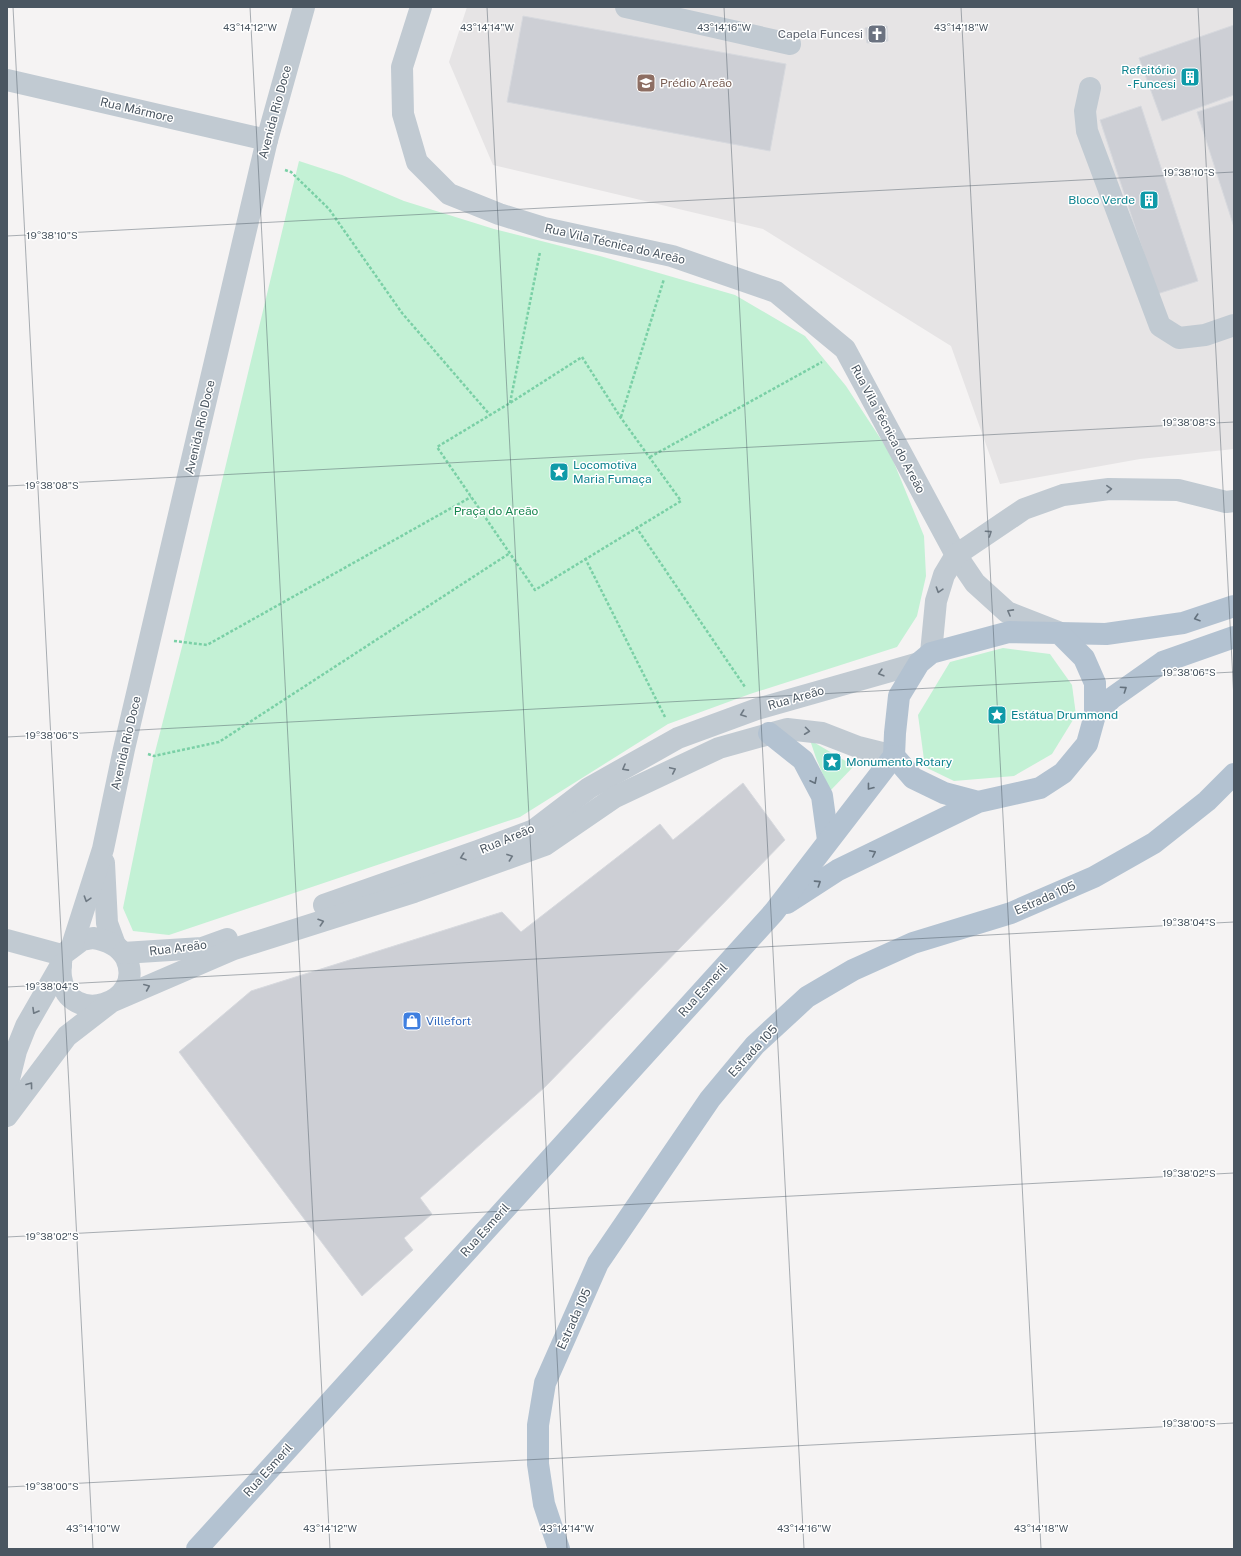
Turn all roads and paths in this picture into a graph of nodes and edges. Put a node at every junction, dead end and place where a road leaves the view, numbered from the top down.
1 (304, 7) edge
2 (421, 7) edge
3 (626, 7) edge
4 (790, 44) dead end
5 (7, 80) edge
6 (1090, 88) dead end
7 (267, 140) junction
8 (262, 162) junction
9 (544, 228) junction
10 (672, 256) junction
11 (1234, 325) edge
12 (845, 349) junction
13 (510, 403) junction
14 (490, 415) junction
15 (621, 418) junction
16 (650, 457) junction
17 (471, 497) junction
18 (1234, 501) edge
19 (636, 527) junction
20 (510, 553) junction
21 (956, 555) junction
22 (585, 558) junction
23 (1234, 606) edge
24 (1059, 633) junction
25 (150, 638) junction
26 (1230, 639) edge
27 (925, 658) junction
28 (757, 709) junction
29 (1095, 715) junction
30 (769, 733) junction
31 (678, 738) junction
32 (124, 749) junction
33 (894, 756) junction
34 (1234, 774) edge
35 (978, 802) junction
36 (828, 840) junction
37 (103, 849) junction
38 (774, 912) junction
39 (7, 940) edge
40 (119, 949) junction
41 (65, 955) junction
42 (111, 1002) junction
43 (7, 1087) edge
44 (7, 1116) edge
45 (196, 1549) edge
46 (559, 1549) edge

1 - 7 street, Avenida Rio Doce
2 - 9 street, Rua Vila Técnica do Areão
3 - 4 street
5 - 7 street, Rua Mármore
6 - 11 street
7 - 8 street, Avenida Rio Doce
8 - 14 path
8 - 25 street, Avenida Rio Doce
9 - 10 street, Rua Vila Técnica do Areão
9 - 13 path
10 - 12 street, Rua Vila Técnica do Areão
10 - 15 path
12 - 16 path
12 - 21 street, Rua Vila Técnica do Areão
13 - 14 path
13 - 15 path
14 - 17 path
15 - 16 path
16 - 19 path
17 - 20 path
17 - 25 path
21 -> 18 street
19 - 22 path
19 - 28 path
20 - 22 path
20 - 32 path
24 -> 21 street, Rua Vila Técnica do Areão
21 -> 27 street
22 - 31 path
23 -> 24 main road
24 - 27 main road
24 - 29 main road
25 - 32 street, Avenida Rio Doce
29 -> 26 main road
27 -> 28 street, Rua Areão
27 - 33 main road
28 -> 31 street, Rua Areão
29 - 35 main road
30 -> 33 street, Rua Areão
30 -> 36 main road
42 -> 30 street, Rua Areão
31 -> 40 street, Rua Areão
32 - 37 street, Avenida Rio Doce
33 - 35 main road
33 -> 36 main road
34 - 46 main road, Estrada 105
38 -> 35 main road
36 - 38 main road
37 - 40 street, Avenida Rio Doce
37 -> 41 street, Avenida Rio Doce
38 - 45 main road, Rua Esmeril
39 - 41 street
40 - 41 street
40 - 42 street
41 - 42 street
41 -> 43 street
44 -> 42 street

